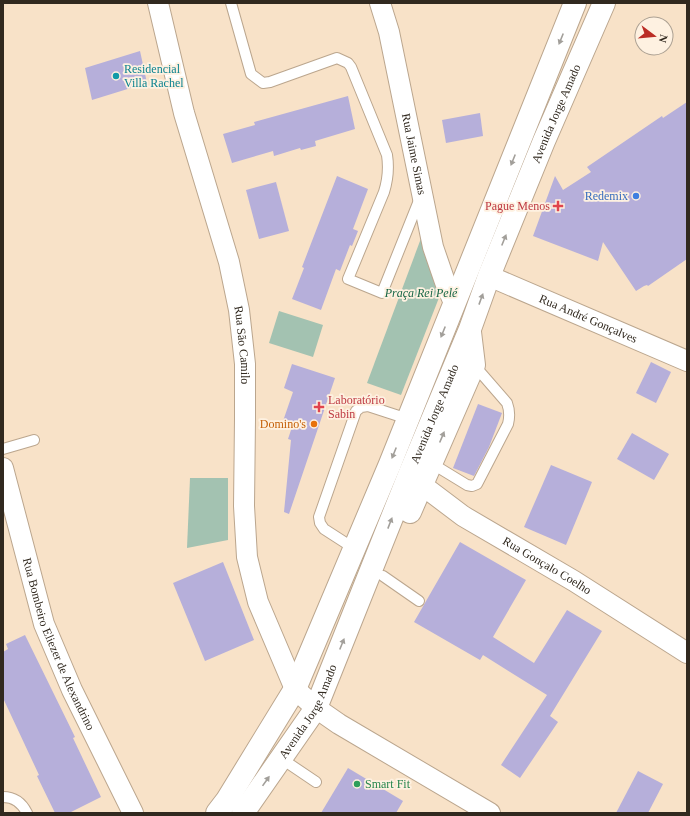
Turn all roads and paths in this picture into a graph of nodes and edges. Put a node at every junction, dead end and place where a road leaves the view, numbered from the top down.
1 (158, 3) edge
2 (231, 3) edge
3 (380, 3) edge
4 (575, 3) edge
5 (604, 3) edge
6 (423, 192) junction
7 (489, 276) junction
8 (454, 304) junction
9 (470, 329) junction
10 (687, 361) edge
11 (474, 365) junction
12 (408, 419) junction
13 (34, 440) dead end
14 (3, 449) edge
15 (431, 462) junction
16 (3, 468) edge
17 (415, 480) junction
18 (355, 549) junction
19 (383, 576) junction
20 (338, 588) junction
21 (361, 598) junction
22 (419, 601) dead end
23 (687, 653) edge
24 (295, 689) junction
25 (316, 708) junction
26 (282, 758) junction
27 (316, 782) dead end
28 (3, 797) edge
29 (27, 813) edge
30 (133, 813) edge
31 (217, 813) edge
32 (243, 813) edge
33 (490, 813) edge

1 - 24 street, Rua São Camilo
2 - 6 lane
3 - 6 street, Rua Jaime Simas
4 -> 8 main road, Avenida Jorge Amado
7 -> 5 main road, Avenida Jorge Amado
6 - 8 street, Rua Jaime Simas
9 -> 7 main road, Avenida Jorge Amado
7 - 10 street, Rua André Gonçalves
8 -> 12 main road, Avenida Jorge Amado
9 - 11 main road
9 - 17 main road, Avenida Jorge Amado
15 -> 11 main road
11 - 15 lane
12 -> 18 main road, Avenida Jorge Amado
12 - 18 lane
13 - 14 lane
15 - 17 main road
16 - 30 street, Rua Bombeiro Eliezer de Alexandrino
17 - 19 main road
21 -> 17 main road, Avenida Jorge Amado
17 - 23 street, Rua Gonçalo Coelho
18 - 20 main road, Avenida Jorge Amado
19 - 21 main road
19 - 22 lane
20 - 21 main road
20 - 24 main road, Avenida Jorge Amado
25 -> 21 main road, Avenida Jorge Amado
24 - 25 street
24 - 31 main road, Avenida Jorge Amado
25 - 26 main road, Avenida Jorge Amado
25 - 33 street
26 - 27 lane
32 -> 26 main road, Avenida Jorge Amado
28 - 29 lane

